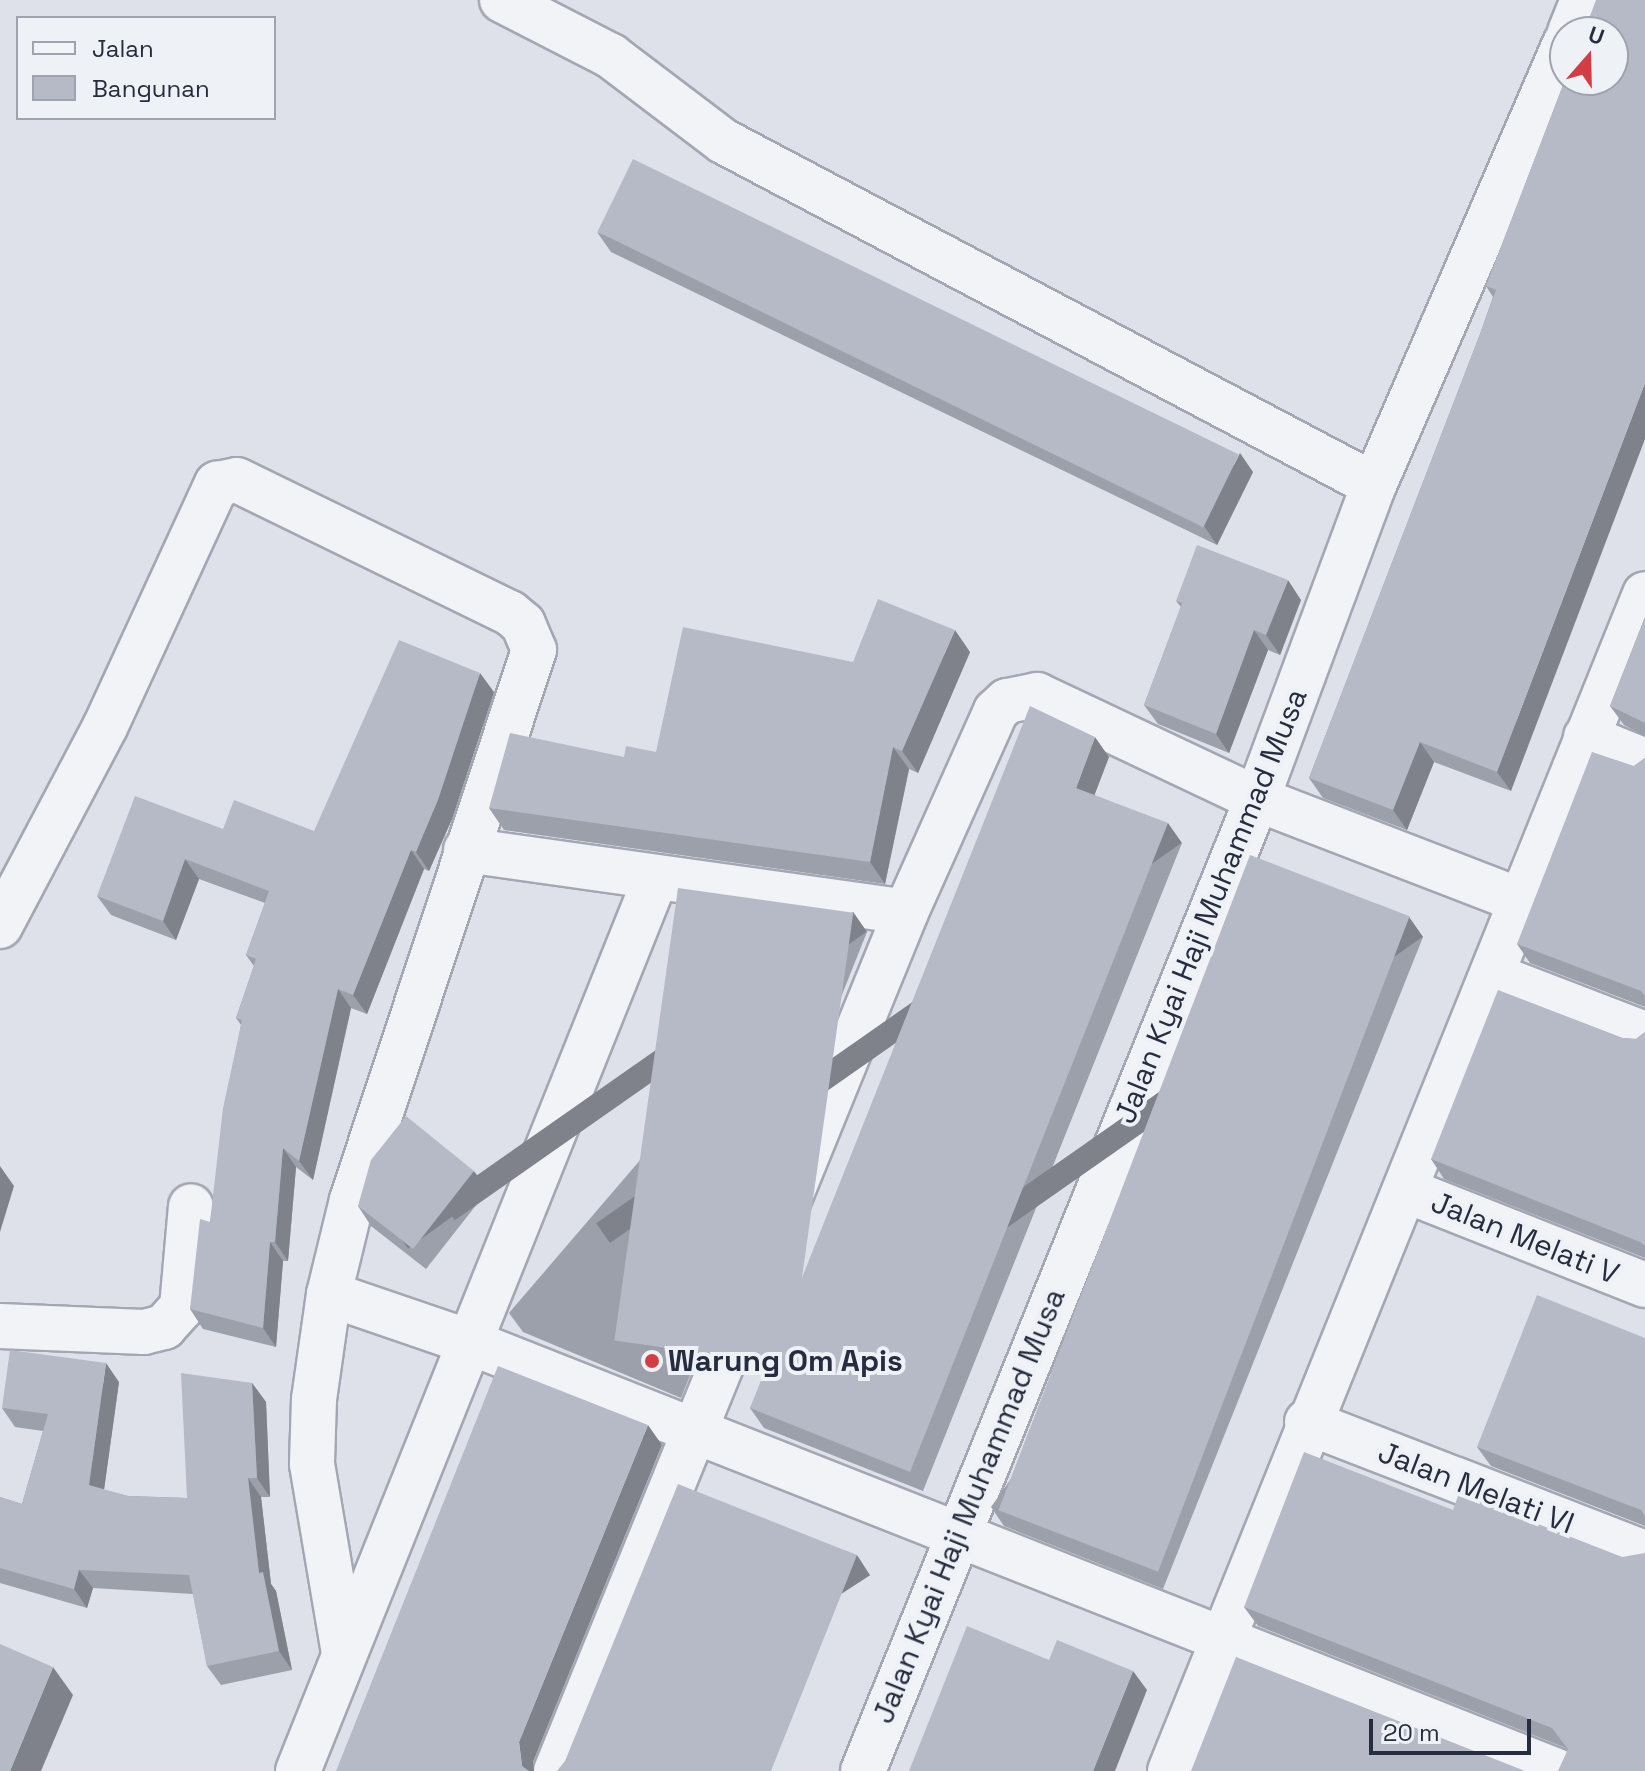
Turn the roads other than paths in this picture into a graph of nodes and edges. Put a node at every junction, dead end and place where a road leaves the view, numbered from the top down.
1 (502, 0) edge
2 (1549, 80) edge
3 (1374, 485) junction
4 (1645, 594) edge
5 (1586, 737) junction
6 (1645, 761) edge
7 (1257, 799) junction
8 (466, 850) junction
9 (655, 880) junction
10 (1519, 900) junction
11 (906, 912) junction
12 (0, 926) edge
13 (1494, 976) junction
14 (1645, 1034) edge
15 (1405, 1190) junction
16 (191, 1206) dead end
17 (1645, 1285) edge
18 (329, 1294) junction
19 (0, 1326) edge
20 (472, 1343) junction
21 (1307, 1422) junction
22 (695, 1430) junction
23 (956, 1533) junction
24 (1645, 1553) edge
25 (1223, 1643) junction
26 (344, 1653) junction
27 (298, 1771) edge
28 (556, 1771) edge
29 (863, 1771) edge
30 (1170, 1771) edge
31 (1557, 1771) edge

1 - 3 street
2 - 3 street, Jalan Kyai Haji Muhammad Musa
3 - 7 street, Jalan Kyai Haji Muhammad Musa
4 - 5 street
5 - 6 street
5 - 10 street
7 - 10 street
7 - 11 street
7 - 23 street, Jalan Kyai Haji Muhammad Musa
8 - 9 street
8 - 12 street
8 - 18 street
9 - 11 street
9 - 20 street
10 - 13 street
11 - 22 street
13 - 14 street
13 - 15 street
15 - 17 street, Jalan Melati V
15 - 21 street
16 - 19 street
18 - 20 street
18 - 26 street
20 - 22 street
20 - 26 street
21 - 24 street, Jalan Melati VI
21 - 25 street
22 - 23 street
22 - 28 street
23 - 25 street
23 - 29 street, Jalan Kyai Haji Muhammad Musa
25 - 30 street
25 - 31 street
26 - 27 street

